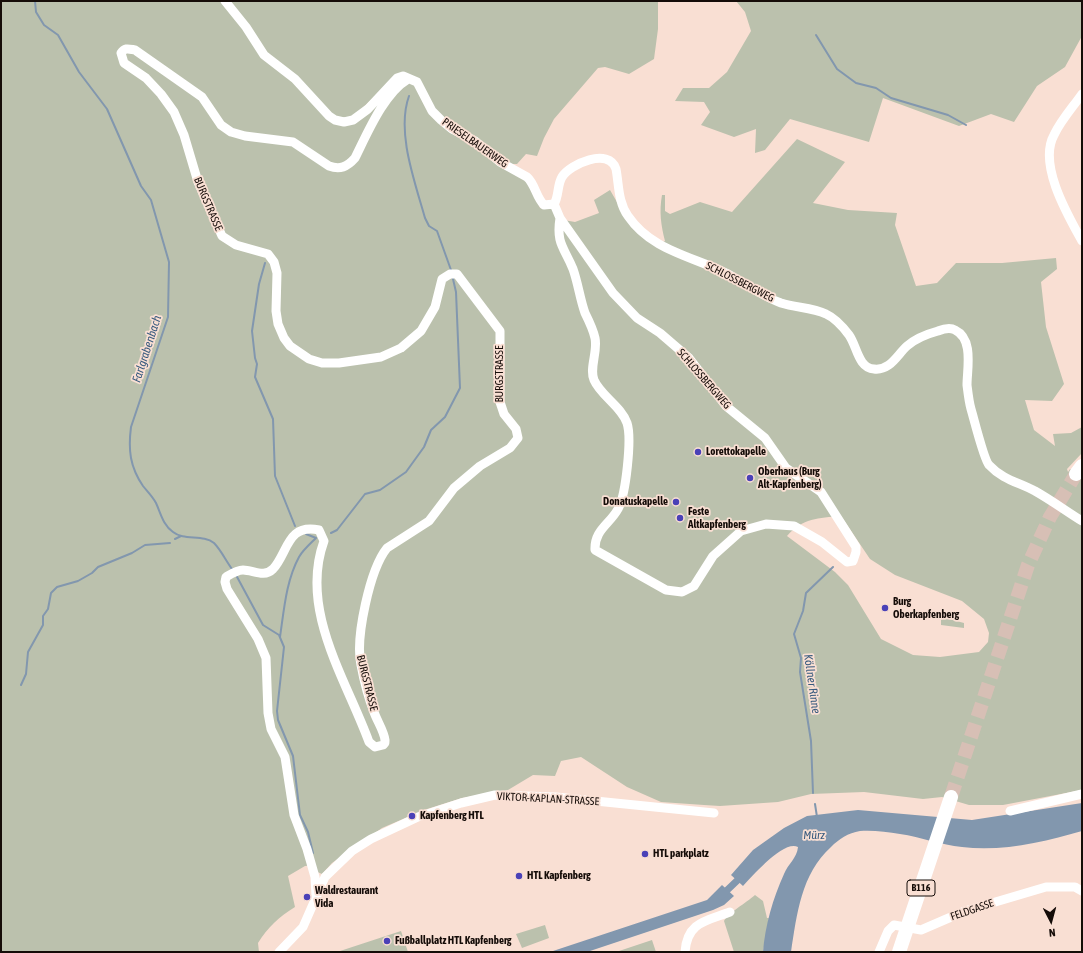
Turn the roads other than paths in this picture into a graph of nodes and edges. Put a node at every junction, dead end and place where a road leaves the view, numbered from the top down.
1 (225, 1) edge
2 (408, 79) junction
3 (1082, 94) edge
4 (554, 204) junction
5 (560, 218) junction
6 (1082, 241) edge
7 (1082, 521) edge
8 (1082, 794) edge
9 (951, 798) tunnel mouth
10 (1010, 811) dead end
11 (714, 813) dead end
12 (1082, 891) edge
13 (316, 896) junction
14 (730, 912) dead end
15 (279, 952) edge
16 (685, 952) edge
17 (879, 952) edge
18 (899, 952) edge

1 - 2 street
2 - 4 street, PRIESELBAUERWEG
2 - 13 street, BURGSTRASSE
3 - 6 street
4 - 5 street, SCHLOSSBERGWEG
4 - 7 street, SCHLOSSBERGWEG
5 - 5 street, SCHLOSSBERGWEG
8 - 10 street
9 - 18 highway, B116
11 - 13 street, VIKTOR-KAPLAN-STRASSE
12 - 17 street, FELDGASSE
13 - 15 street, VIKTOR-KAPLAN-STRASSE
14 - 16 street

